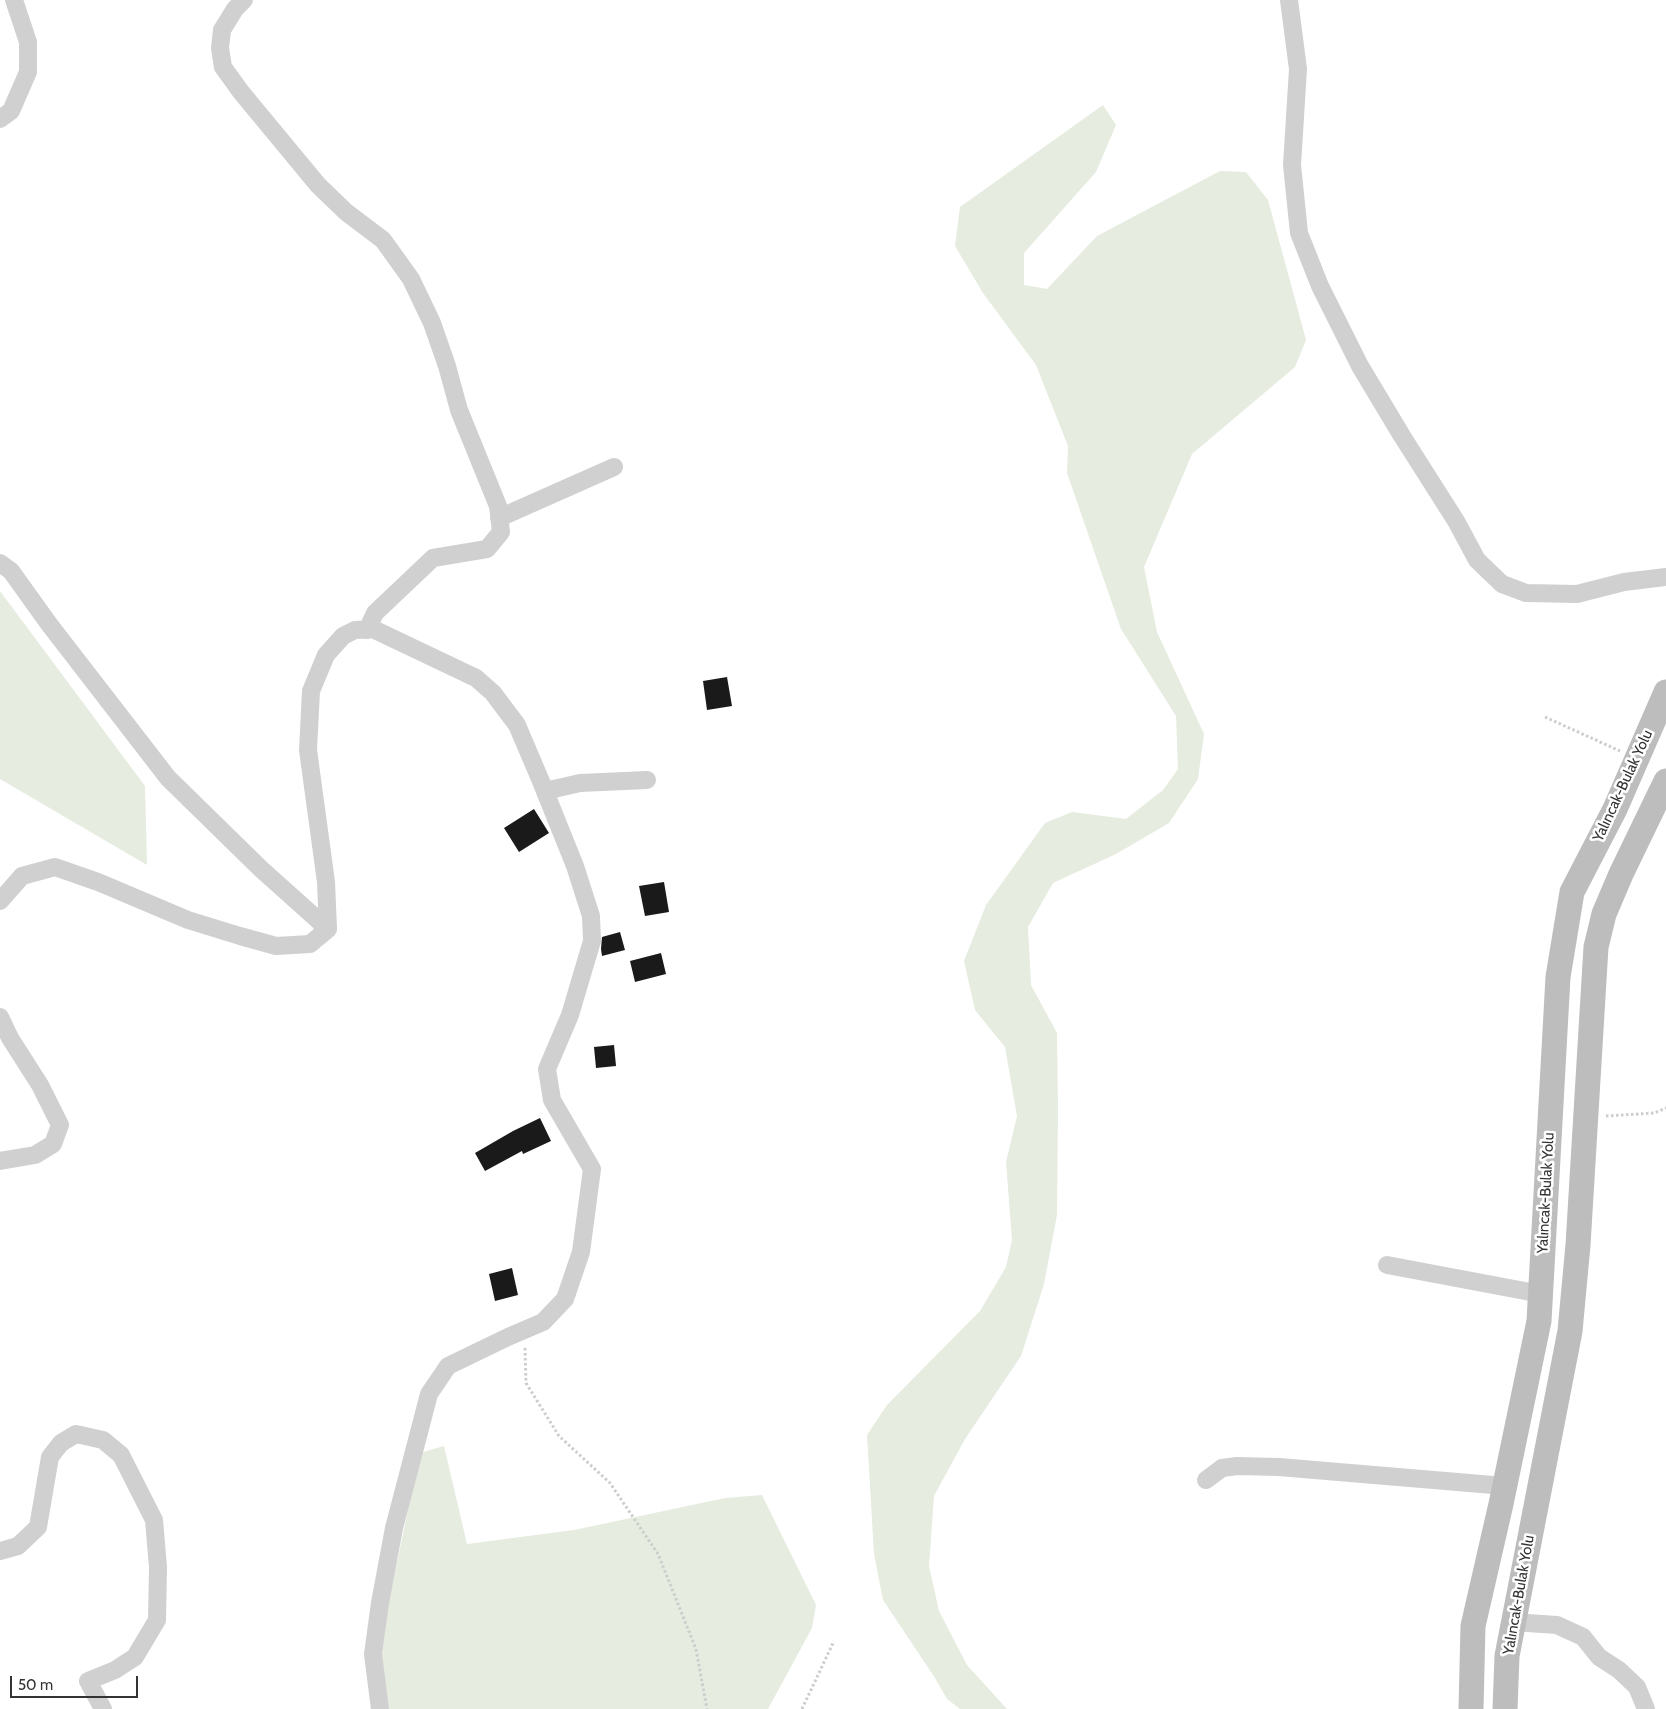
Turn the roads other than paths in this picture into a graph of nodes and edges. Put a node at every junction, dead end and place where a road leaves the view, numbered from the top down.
1 (14, 0) edge
2 (244, 0) edge
3 (1289, 0) edge
4 (0, 119) edge
5 (614, 467) dead end
6 (499, 518) junction
7 (0, 563) edge
8 (1666, 577) edge
9 (367, 630) junction
10 (1666, 692) edge
11 (647, 780) dead end
12 (1666, 781) edge
13 (545, 790) junction
14 (0, 901) edge
15 (328, 929) junction
16 (0, 1017) edge
17 (0, 1161) edge
18 (1387, 1265) dead end
19 (1541, 1294) junction
20 (1206, 1480) dead end
21 (1504, 1486) junction
22 (0, 1551) edge
23 (1513, 1622) junction
24 (103, 1709) edge
25 (380, 1709) edge
26 (1471, 1709) edge
27 (1505, 1709) edge
28 (1646, 1709) edge

1 - 4 street
2 - 6 street
3 - 8 street
5 - 6 street
6 - 9 street
7 - 15 street
9 - 13 street
9 - 15 street
10 - 19 main road, Yalıncak-Bulak Yolu
11 - 13 street
12 - 23 main road, Yalıncak-Bulak Yolu
13 - 25 street
14 - 15 street
16 - 17 street
18 - 19 street
19 - 21 main road, Yalıncak-Bulak Yolu
20 - 21 street
21 - 26 main road, Yalıncak-Bulak Yolu
22 - 24 street
23 - 27 main road, Yalıncak-Bulak Yolu
23 - 28 street

